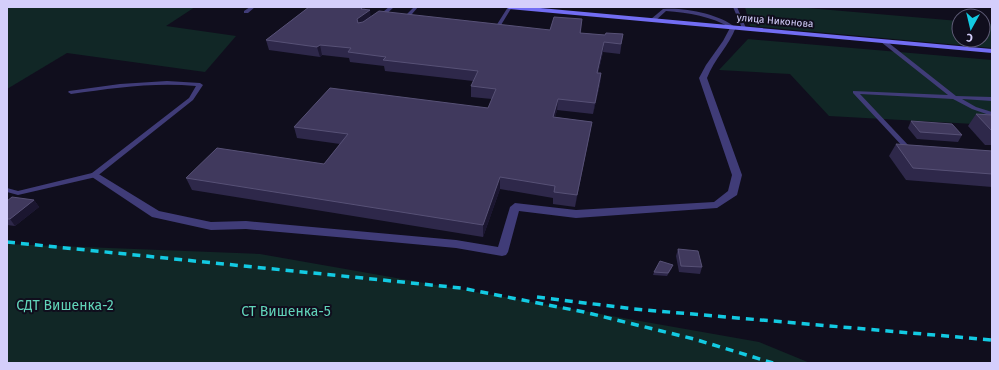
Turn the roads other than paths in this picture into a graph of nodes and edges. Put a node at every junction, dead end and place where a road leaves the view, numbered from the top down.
1 (253, 7) edge
2 (392, 7) edge
3 (416, 7) edge
4 (509, 7) edge
5 (735, 7) edge
6 (246, 12) dead end
7 (374, 20) edge
8 (652, 20) junction
9 (403, 21) edge
10 (512, 28) edge
11 (739, 28) junction
12 (883, 41) junction
13 (992, 51) edge
14 (71, 92) dead end
15 (954, 97) junction
16 (992, 99) edge
17 (992, 114) edge
18 (922, 149) edge
19 (94, 174) junction
20 (7, 190) edge

1 - 6 lane
2 - 7 lane
3 - 9 lane
4 - 8 main road, улица Никонова
4 - 10 lane
5 - 11 lane
8 - 11 main road, улица Никонова
8 - 11 lane
11 - 12 main road, улица Никонова
11 - 19 street
12 - 13 main road, улица Никонова
12 - 15 lane
14 - 19 lane
15 - 16 lane
15 - 17 lane
15 - 18 lane
19 - 20 lane

